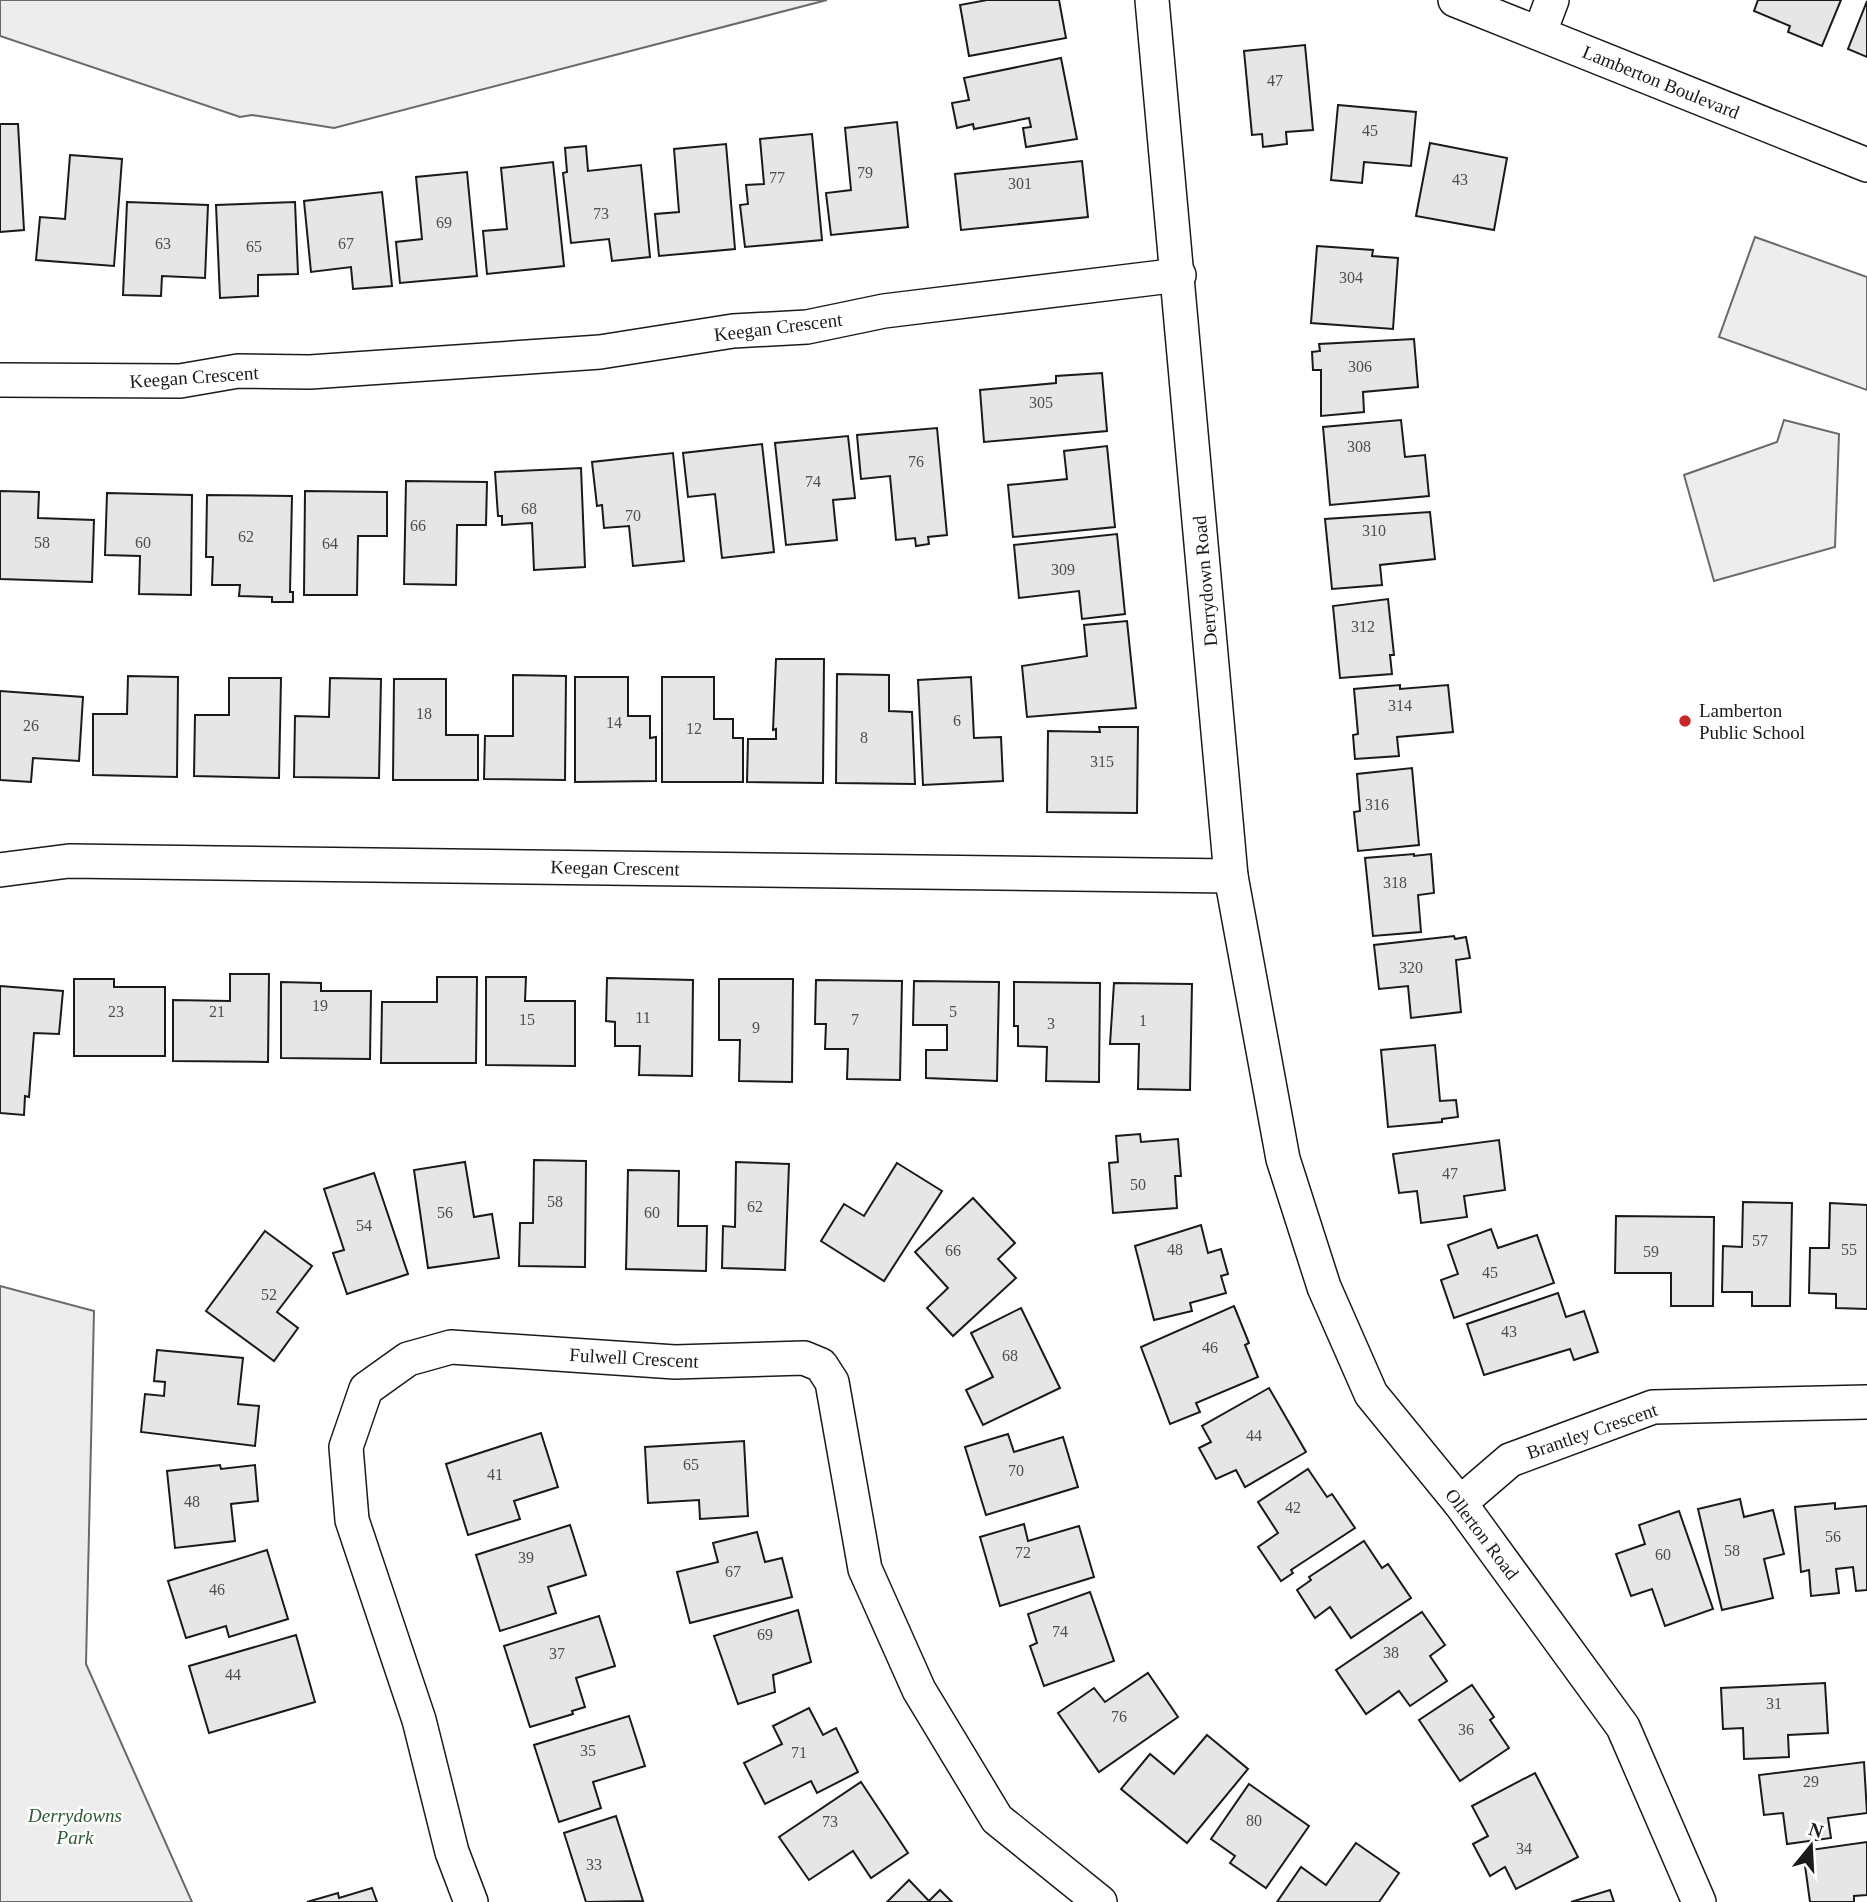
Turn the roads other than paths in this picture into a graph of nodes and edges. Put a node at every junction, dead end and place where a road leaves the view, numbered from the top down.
1 (1152, 0) edge
2 (1455, 0) edge
3 (1552, 0) edge
4 (1540, 32) junction
5 (1867, 165) edge
6 (1179, 275) junction
7 (0, 380) edge
8 (0, 870) edge
9 (1231, 876) junction
10 (1283, 1159) joint
11 (1867, 1402) edge
12 (1460, 1503) junction
13 (471, 1902) edge
14 (1100, 1902) edge
15 (1699, 1902) edge

1 - 6 street, Derrydown Road
2 - 4 street, Lamberton Boulevard
3 - 4 street
4 - 5 street, Lamberton Boulevard
6 - 7 street, Keegan Crescent
6 - 9 street, Derrydown Road
8 - 9 street, Keegan Crescent
9 - 10 street, Derrydown Road
10 - 12 street, Ollerton Road
11 - 12 street, Brantley Crescent
12 - 15 street, Ollerton Road
13 - 14 street, Fulwell Crescent

